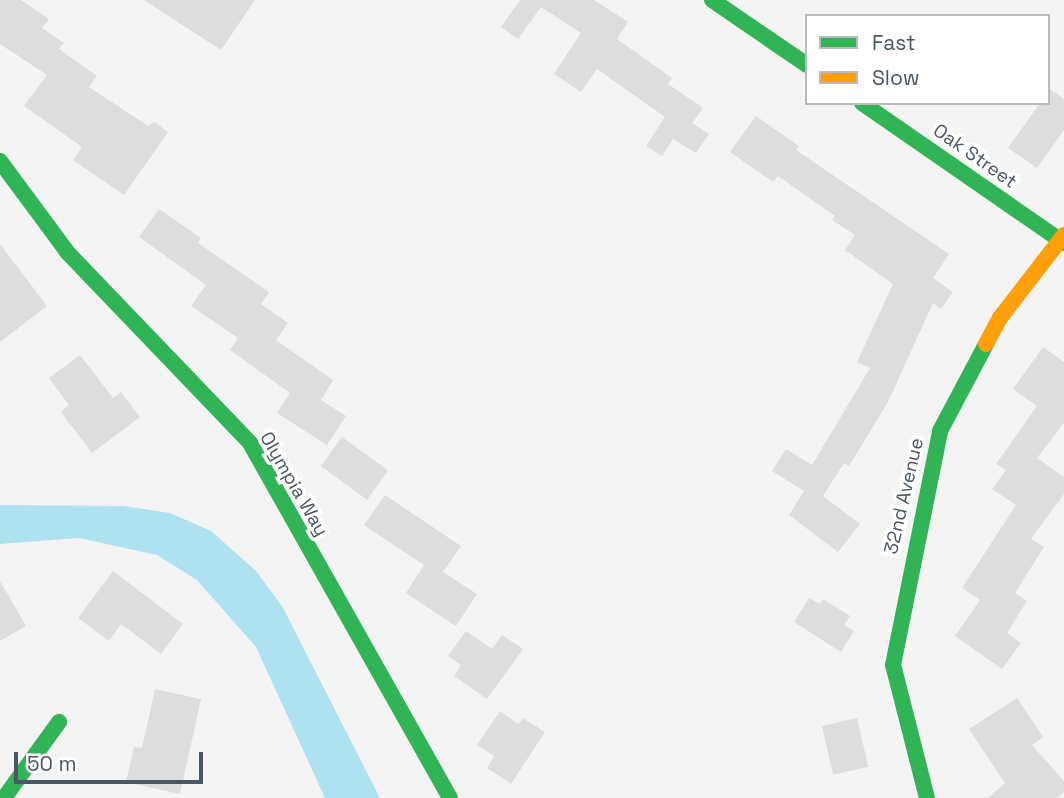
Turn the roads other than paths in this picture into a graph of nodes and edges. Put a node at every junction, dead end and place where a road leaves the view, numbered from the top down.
1 (712, 0) edge
2 (805, 64) edge
3 (865, 105) edge
4 (0, 161) edge
5 (1063, 240) edge
6 (59, 722) dead end
7 (4, 798) edge
8 (450, 798) edge
9 (927, 798) edge

1 - 2 street
3 - 5 street, Oak Street
4 - 8 street, Olympia Way
5 - 9 street, 32nd Avenue
6 - 7 street

